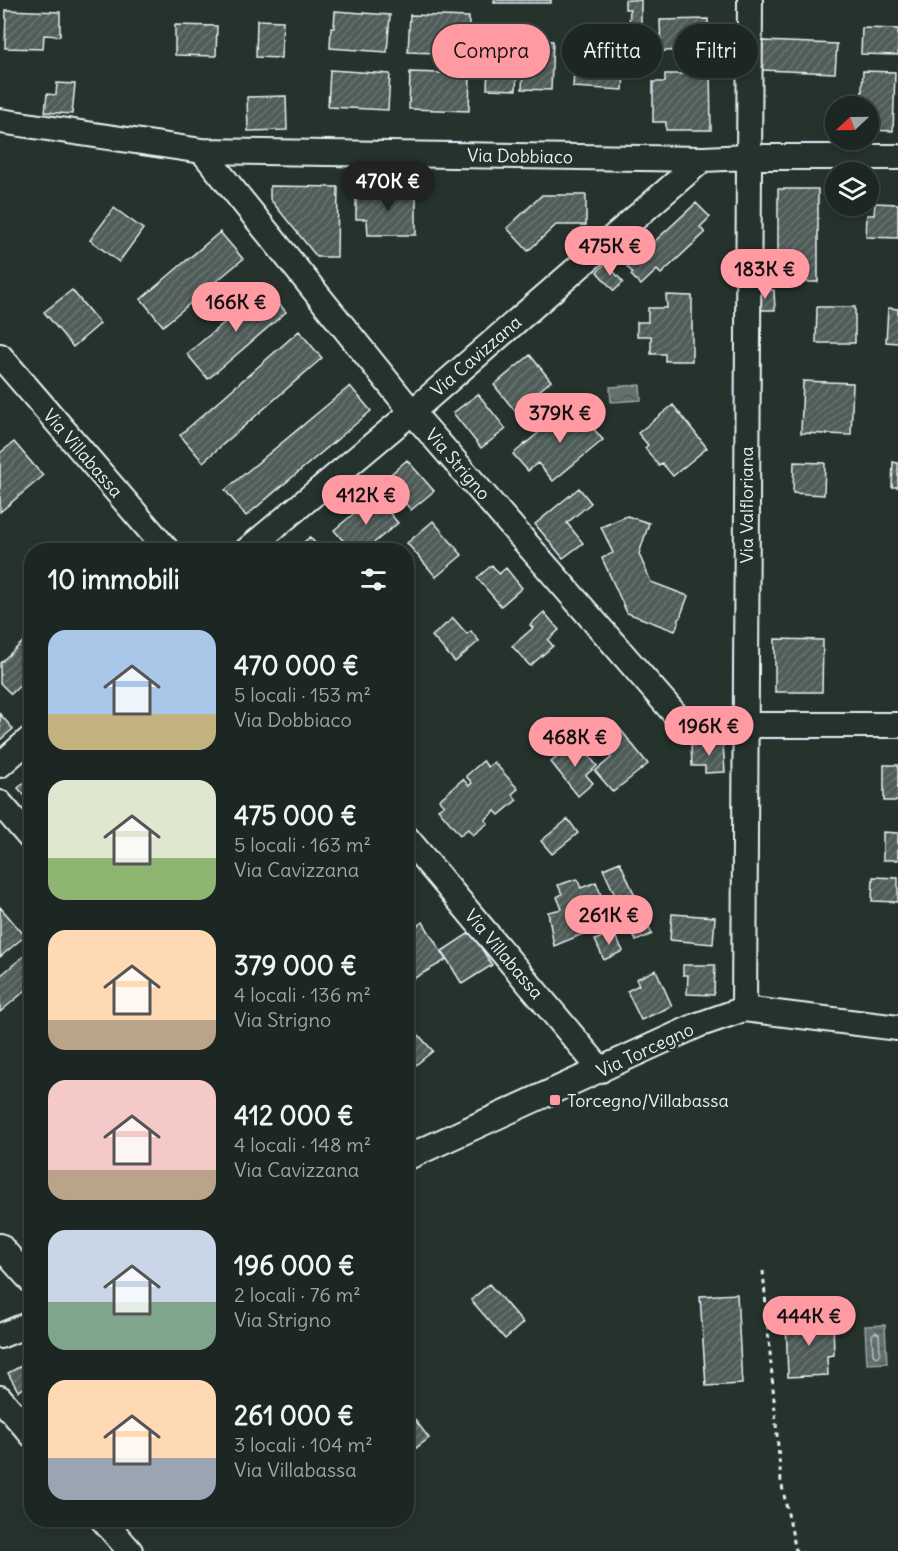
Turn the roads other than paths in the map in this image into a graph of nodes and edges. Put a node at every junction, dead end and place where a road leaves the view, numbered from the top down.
1 (750, 0) edge
2 (0, 120) edge
3 (201, 151) junction
4 (748, 157) junction
5 (898, 157) edge
6 (704, 159) junction
7 (0, 356) edge
8 (412, 412) junction
9 (161, 543) edge
10 (255, 543) edge
11 (745, 724) junction
12 (898, 725) edge
13 (24, 744) edge
14 (0, 765) edge
15 (0, 803) edge
16 (24, 831) edge
17 (414, 847) edge
18 (744, 1009) junction
19 (898, 1028) edge
20 (601, 1070) junction
21 (414, 1154) edge
22 (0, 1246) edge
23 (24, 1273) edge
24 (24, 1326) edge
25 (0, 1336) edge
26 (0, 1398) edge
27 (24, 1426) edge
28 (109, 1527) edge
29 (130, 1551) edge

1 - 4 street, Via Valfloriana
2 - 3 street, Via Dobbiaco
3 - 6 street, Via Dobbiaco
3 - 8 street, Via Strigno
4 - 5 street, Via Dobbiaco
4 - 6 street, Via Dobbiaco
4 - 11 street, Via Valfloriana
6 - 8 street, Via Cavizzana
7 - 9 street, Via Villabassa
8 - 10 street, Via Cavizzana
8 - 11 street, Via Strigno
11 - 12 street, Via Strigno
11 - 18 street, Via Valfloriana
13 - 14 street
15 - 16 street
17 - 20 street, Via Villabassa
18 - 19 street, Via Torcegno
18 - 20 street, Via Torcegno
20 - 21 street, Via Torcegno
22 - 23 street
24 - 25 street
26 - 27 street
28 - 29 street

